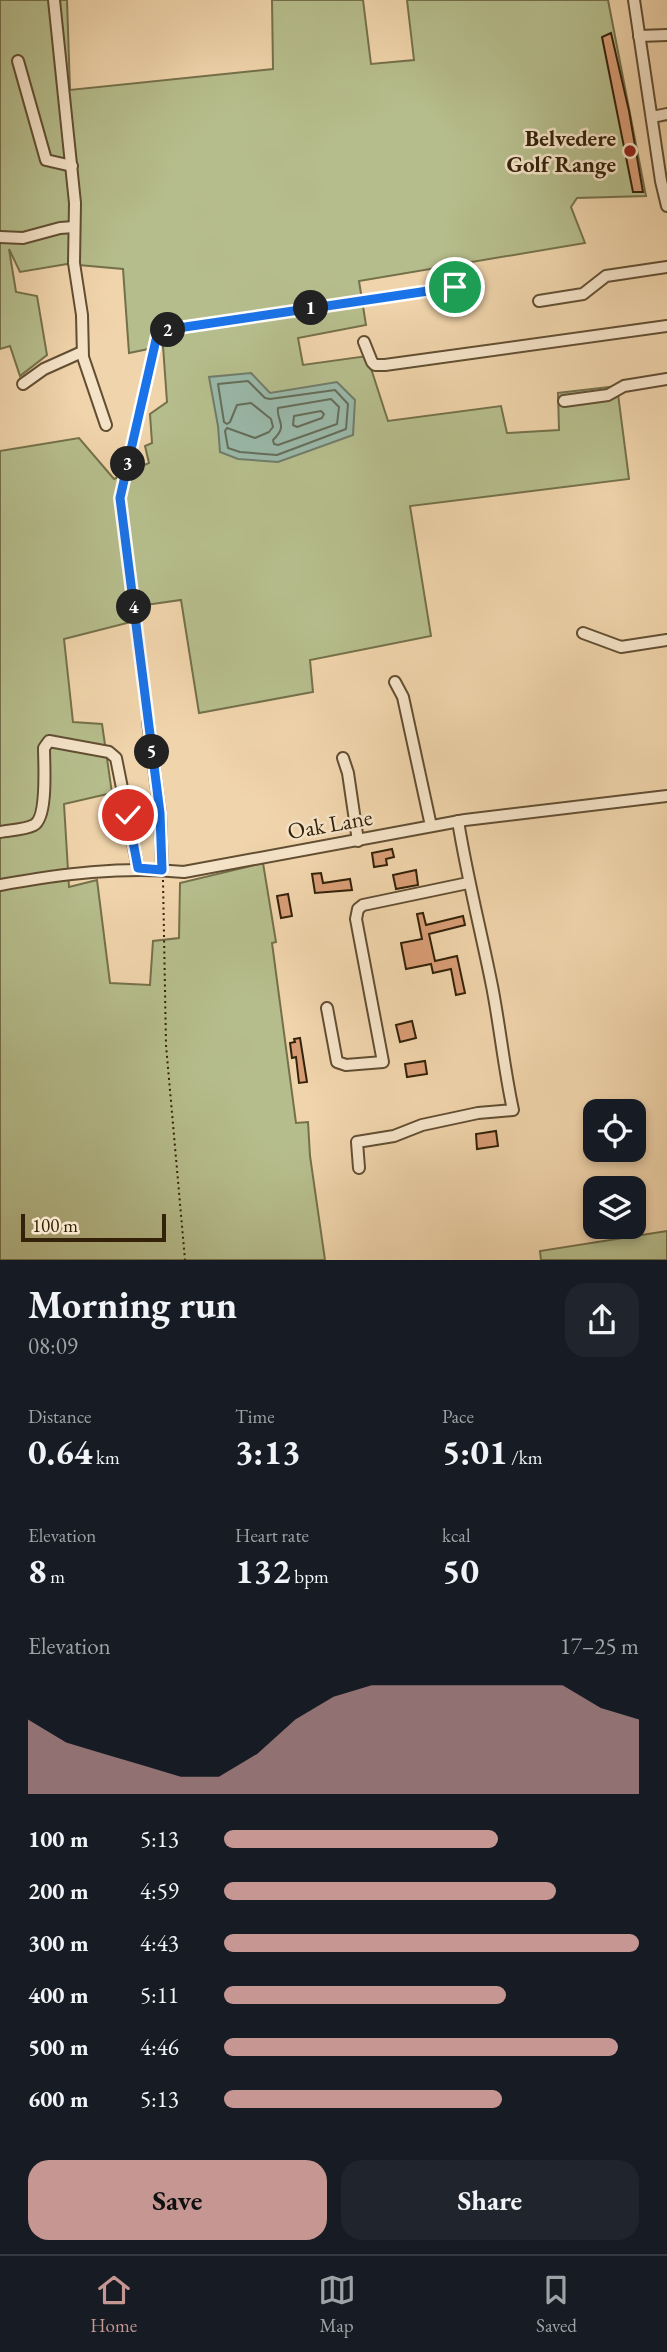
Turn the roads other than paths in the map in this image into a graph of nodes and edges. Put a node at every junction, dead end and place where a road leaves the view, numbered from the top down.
1 (54, 0) edge
2 (634, 0) edge
3 (667, 35) edge
4 (639, 36) junction
5 (18, 61) dead end
6 (667, 114) edge
7 (652, 117) junction
8 (72, 166) junction
9 (667, 205) edge
10 (74, 227) junction
11 (0, 237) edge
12 (667, 267) edge
13 (539, 302) dead end
14 (667, 326) edge
15 (363, 342) dead end
16 (82, 352) junction
17 (667, 379) edge
18 (23, 384) dead end
19 (565, 401) dead end
20 (106, 425) dead end
21 (583, 632) dead end
22 (667, 640) edge
23 (395, 682) dead end
24 (148, 721) road end
25 (343, 758) dead end
26 (667, 796) edge
27 (458, 821) junction
28 (431, 826) junction
29 (0, 832) edge
30 (358, 841) junction
31 (138, 868) junction
32 (162, 870) junction
33 (468, 883) junction
34 (0, 886) edge
35 (327, 1008) dead end
36 (359, 1168) dead end

1 - 8 street
2 - 4 street
3 - 4 street
4 - 7 street
5 - 8 street
6 - 7 street
7 - 9 street
8 - 10 street
10 - 11 street
10 - 16 street
12 - 13 street
14 - 15 street
16 - 18 street
16 - 20 street
17 - 19 street
21 - 22 street
23 - 28 street
24 - 32 street
25 - 30 street
26 - 27 street, Oak Lane
27 - 28 street, Oak Lane
27 - 33 street
28 - 30 street, Oak Lane
29 - 31 street
30 - 32 street, Oak Lane
31 - 32 street, Oak Lane
31 - 34 street, Oak Lane
33 - 35 street
33 - 36 street

